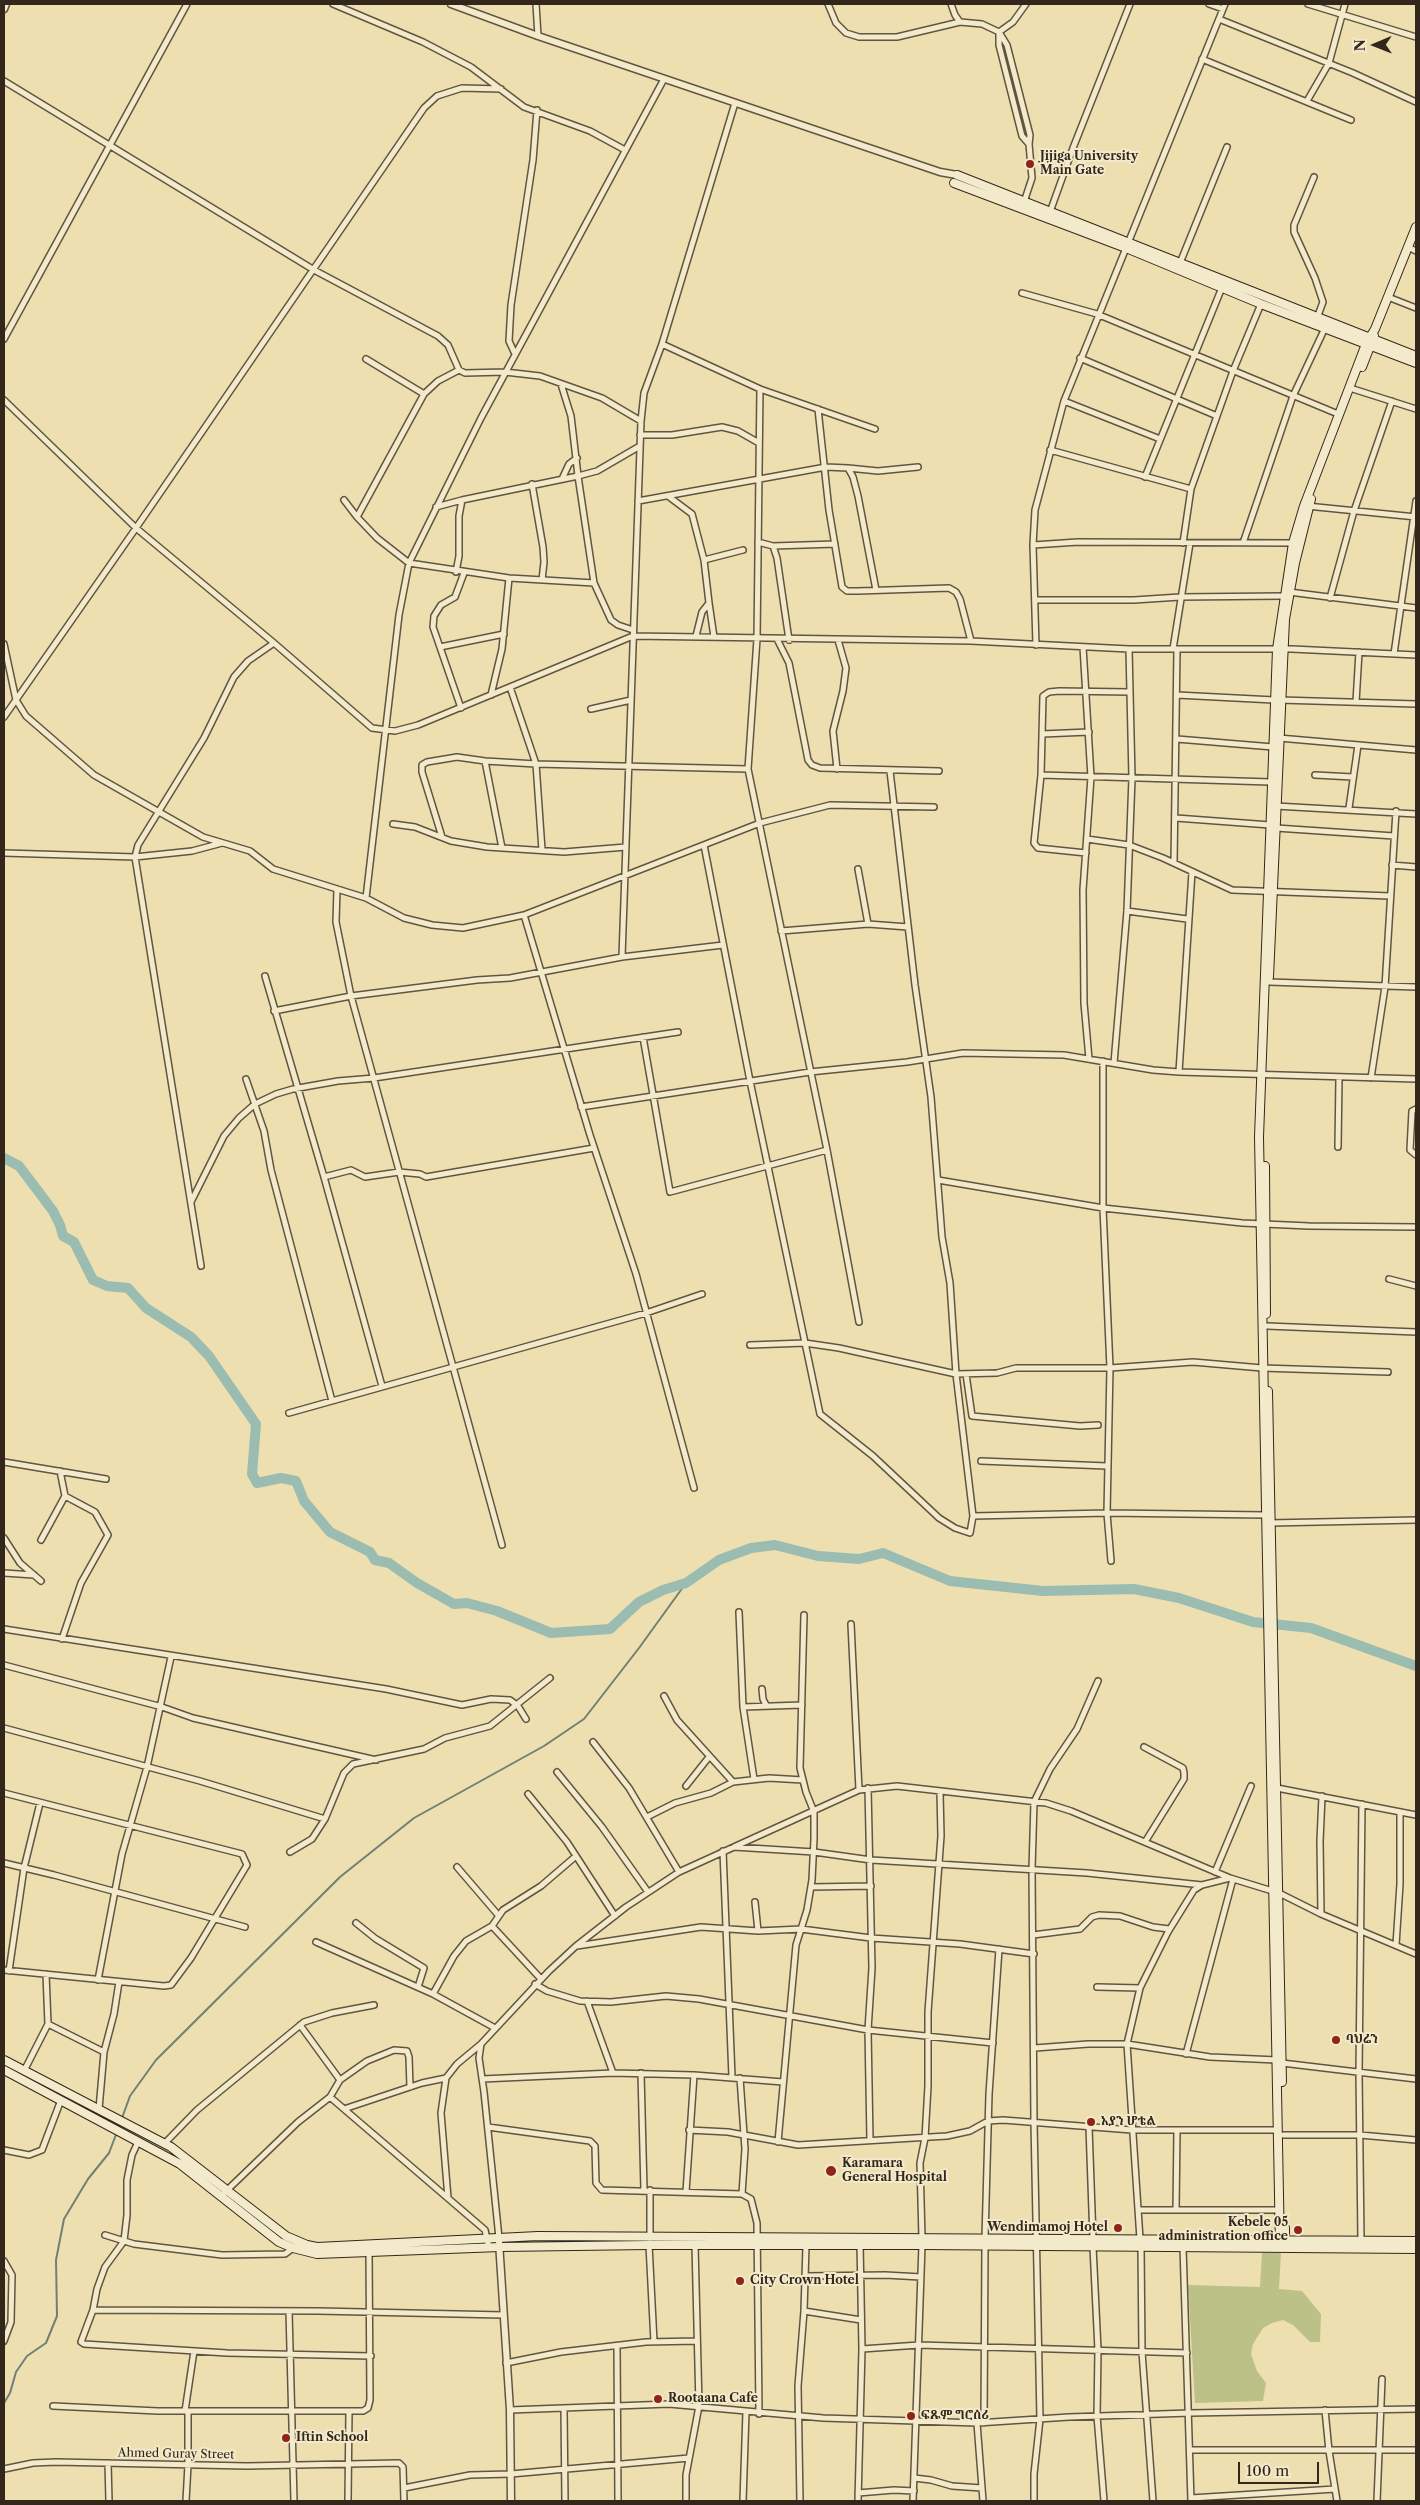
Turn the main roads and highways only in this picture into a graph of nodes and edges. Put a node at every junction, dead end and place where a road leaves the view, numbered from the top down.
1 (956, 179) road end
2 (1023, 206) junction
3 (1416, 227) edge
4 (1127, 244) junction
5 (1223, 284) junction
6 (1370, 342) junction
7 (1416, 356) edge
8 (1416, 363) edge
9 (1306, 506) junction
10 (1286, 594) junction
11 (1277, 700) junction
12 (1273, 826) junction
13 (1270, 892) junction
14 (1263, 1076) junction
15 (1263, 1224) junction
16 (1264, 1368) junction
17 (1271, 1661) junction
18 (1276, 1892) junction
19 (4, 2060) edge
20 (4, 2070) edge
21 (1281, 2132) junction
22 (1416, 2241) edge
23 (649, 2242) junction
24 (757, 2242) junction
25 (860, 2242) junction
26 (1140, 2243) junction
27 (1282, 2244) junction
28 (369, 2249) junction
29 (1416, 2249) edge

1 - 2 main road
2 - 4 main road
2 - 4 main road
3 - 6 main road
4 - 5 main road
4 - 5 main road
5 - 6 main road
5 - 6 main road
6 - 7 main road
6 - 8 main road
6 - 9 main road
6 - 9 main road
9 - 10 main road
9 - 10 main road
10 - 11 main road
11 - 12 main road
11 - 12 main road
12 - 13 main road
13 - 14 main road
13 - 14 main road
14 - 15 main road
15 - 16 main road
15 - 16 main road
16 - 17 main road
17 - 18 main road
17 - 18 main road
18 - 21 main road
19 - 28 main road
20 - 28 main road
21 - 27 main road
21 - 27 main road
22 - 27 main road
23 - 24 main road
23 - 24 main road
23 - 28 main road
24 - 25 main road
24 - 25 main road
25 - 26 main road
26 - 27 main road
26 - 27 main road
27 - 29 main road

